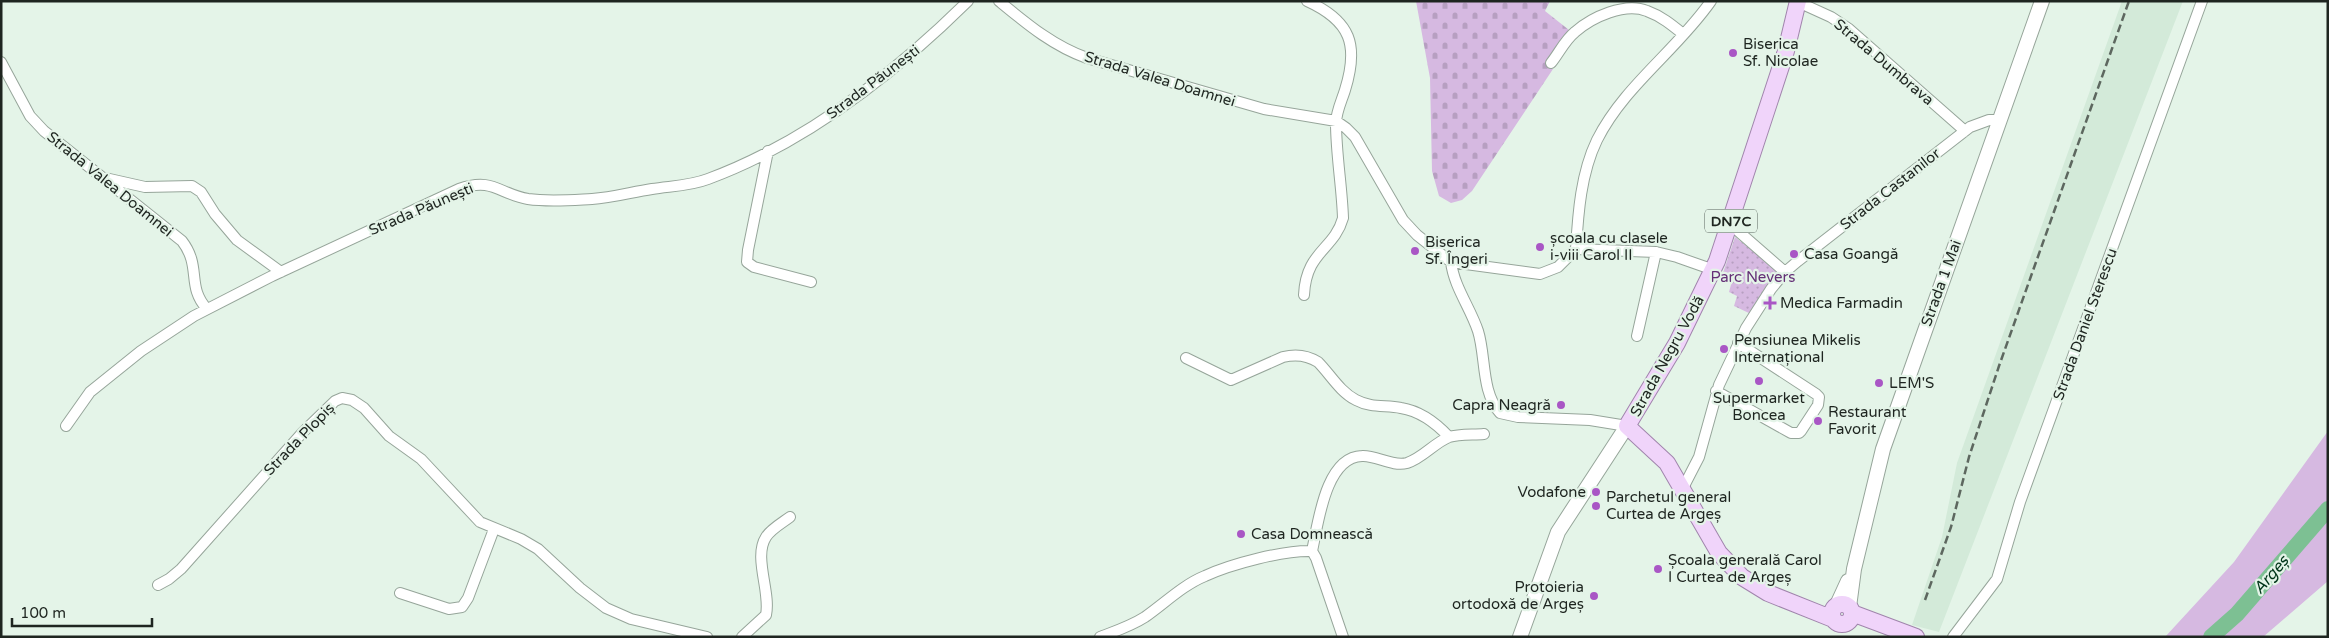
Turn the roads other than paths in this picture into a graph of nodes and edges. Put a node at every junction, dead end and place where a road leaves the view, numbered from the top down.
1 (968, 1) edge
2 (999, 1) edge
3 (1307, 1) edge
4 (1711, 1) edge
5 (2042, 1) edge
6 (2202, 1) edge
7 (1798, 2) edge
8 (1684, 34) junction
9 (1, 62) edge
10 (1551, 63) dead end
11 (2001, 120) junction
12 (1336, 121) junction
13 (1965, 131) junction
14 (768, 151) junction
15 (100, 176) junction
16 (1730, 224) junction
17 (1576, 249) junction
18 (1656, 252) junction
19 (1451, 262) junction
20 (1714, 270) junction
21 (281, 272) junction
22 (1785, 272) junction
23 (811, 282) dead end
24 (1304, 295) dead end
25 (208, 309) junction
26 (1637, 336) dead end
27 (1738, 343) junction
28 (1186, 358) dead end
29 (1716, 392) junction
30 (66, 426) dead end
31 (1627, 426) junction
32 (1484, 434) dead end
33 (1449, 438) junction
34 (1683, 488) junction
35 (790, 517) dead end
36 (494, 529) junction
37 (1312, 551) junction
38 (158, 585) dead end
39 (400, 593) dead end
40 (1841, 619) edge
41 (706, 637) edge
42 (742, 637) edge
43 (1100, 637) edge
44 (1343, 637) edge
45 (1520, 637) edge
46 (1916, 637) edge
47 (1953, 637) edge

1 - 14 street, Strada Păunești
2 - 12 street, Strada Valea Doamnei
3 - 12 street
4 - 8 street
5 - 11 main road, Strada 1 Mai
6 - 47 street, Strada Daniel Sterescu
7 - 13 street, Strada Dumbrava
7 - 16 main road, Strada Negru Vodă / DN7C
8 - 10 street
8 - 17 street
9 - 15 street, Strada Valea Doamnei
11 - 13 street, Strada Castanilor
11 - 40 main road, Strada 1 Mai
12 - 19 street
12 - 24 street
13 - 22 street, Strada Castanilor
14 - 21 street, Strada Păunești
14 - 23 street
15 - 21 street
15 - 25 street, Strada Valea Doamnei
16 - 20 main road, Strada Negru Vodă / DN7C
16 - 22 street
17 - 18 street
17 - 19 street
18 - 20 street
18 - 26 street
19 - 31 street
20 - 31 main road, Strada Negru Vodă / DN7C
21 - 25 street, Strada Păunești
22 - 27 street, Strada Castanilor
25 - 30 street, Strada Păunești
27 - 29 street, Strada Castanilor
27 - 29 street
28 - 33 street
29 - 34 street, Strada Castanilor
31 - 34 main road
31 - 45 main road, Strada Negru Vodă
32 - 33 street
33 - 37 street
34 - 40 main road
35 - 42 street
36 - 38 street, Strada Plopiș
36 - 39 street
36 - 41 street, Strada Plopiș
37 - 43 street
37 - 44 street
40 - 46 main road

